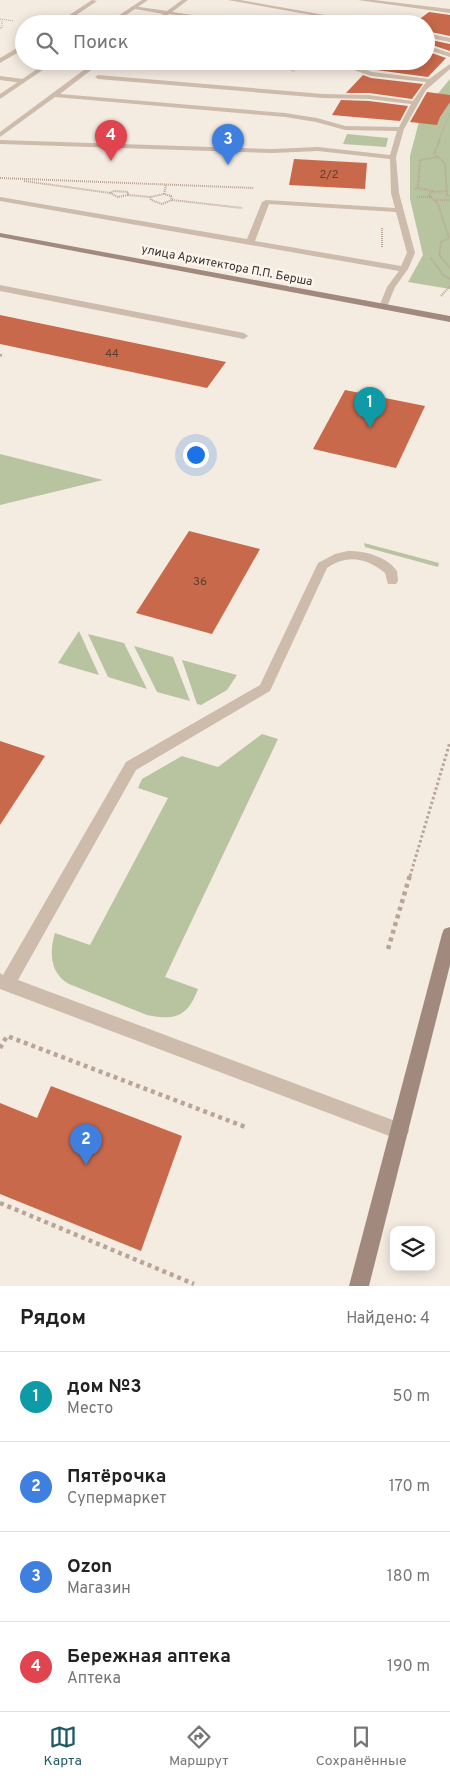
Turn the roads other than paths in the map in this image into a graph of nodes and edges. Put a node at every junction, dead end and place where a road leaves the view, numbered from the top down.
1 (144, 0) edge
2 (185, 0) edge
3 (231, 0) edge
4 (361, 0) edge
5 (94, 1) edge
6 (395, 2) edge
7 (133, 8) junction
8 (450, 11) edge
9 (168, 12) junction
10 (72, 15) edge
11 (122, 15) edge
12 (164, 15) edge
13 (189, 15) edge
14 (320, 15) edge
15 (435, 37) edge
16 (450, 40) edge
17 (435, 48) edge
18 (15, 52) edge
19 (450, 55) edge
20 (0, 61) edge
21 (450, 66) edge
22 (40, 70) edge
23 (88, 70) edge
24 (360, 70) edge
25 (98, 77) dead end
26 (0, 78) edge
27 (430, 80) junction
28 (23, 82) junction
29 (53, 95) junction
30 (0, 97) edge
31 (414, 103) junction
32 (401, 129) junction
33 (0, 135) edge
34 (0, 142) edge
35 (392, 157) junction
36 (0, 198) edge
37 (399, 210) junction
38 (0, 235) edge
39 (250, 243) junction
40 (404, 269) junction
41 (0, 288) edge
42 (383, 307) junction
43 (450, 319) edge
44 (244, 336) dead end
45 (392, 581) dead end
46 (450, 934) edge
47 (3, 982) edge
48 (400, 1132) junction
49 (359, 1286) edge

1 - 7 street
2 - 9 street
3 - 14 street
4 - 6 street
5 - 10 street
6 - 8 street
7 - 9 street
7 - 11 street
9 - 12 street
9 - 13 street
15 - 16 street
17 - 19 street
18 - 20 street
21 - 27 street
22 - 28 street
23 - 29 street
24 - 27 street
25 - 31 street
26 - 28 street
27 - 31 street
28 - 30 street
29 - 32 street
29 - 33 street
31 - 32 street
32 - 35 street
34 - 35 street
35 - 37 street
36 - 39 street
37 - 39 street
37 - 40 street
38 - 42 street, улица Архитектора П.П. Берша
39 - 40 street
40 - 42 street
41 - 44 street
42 - 43 street, улица Архитектора П.П. Берша
45 - 47 street
46 - 48 street
47 - 48 street
48 - 49 street

